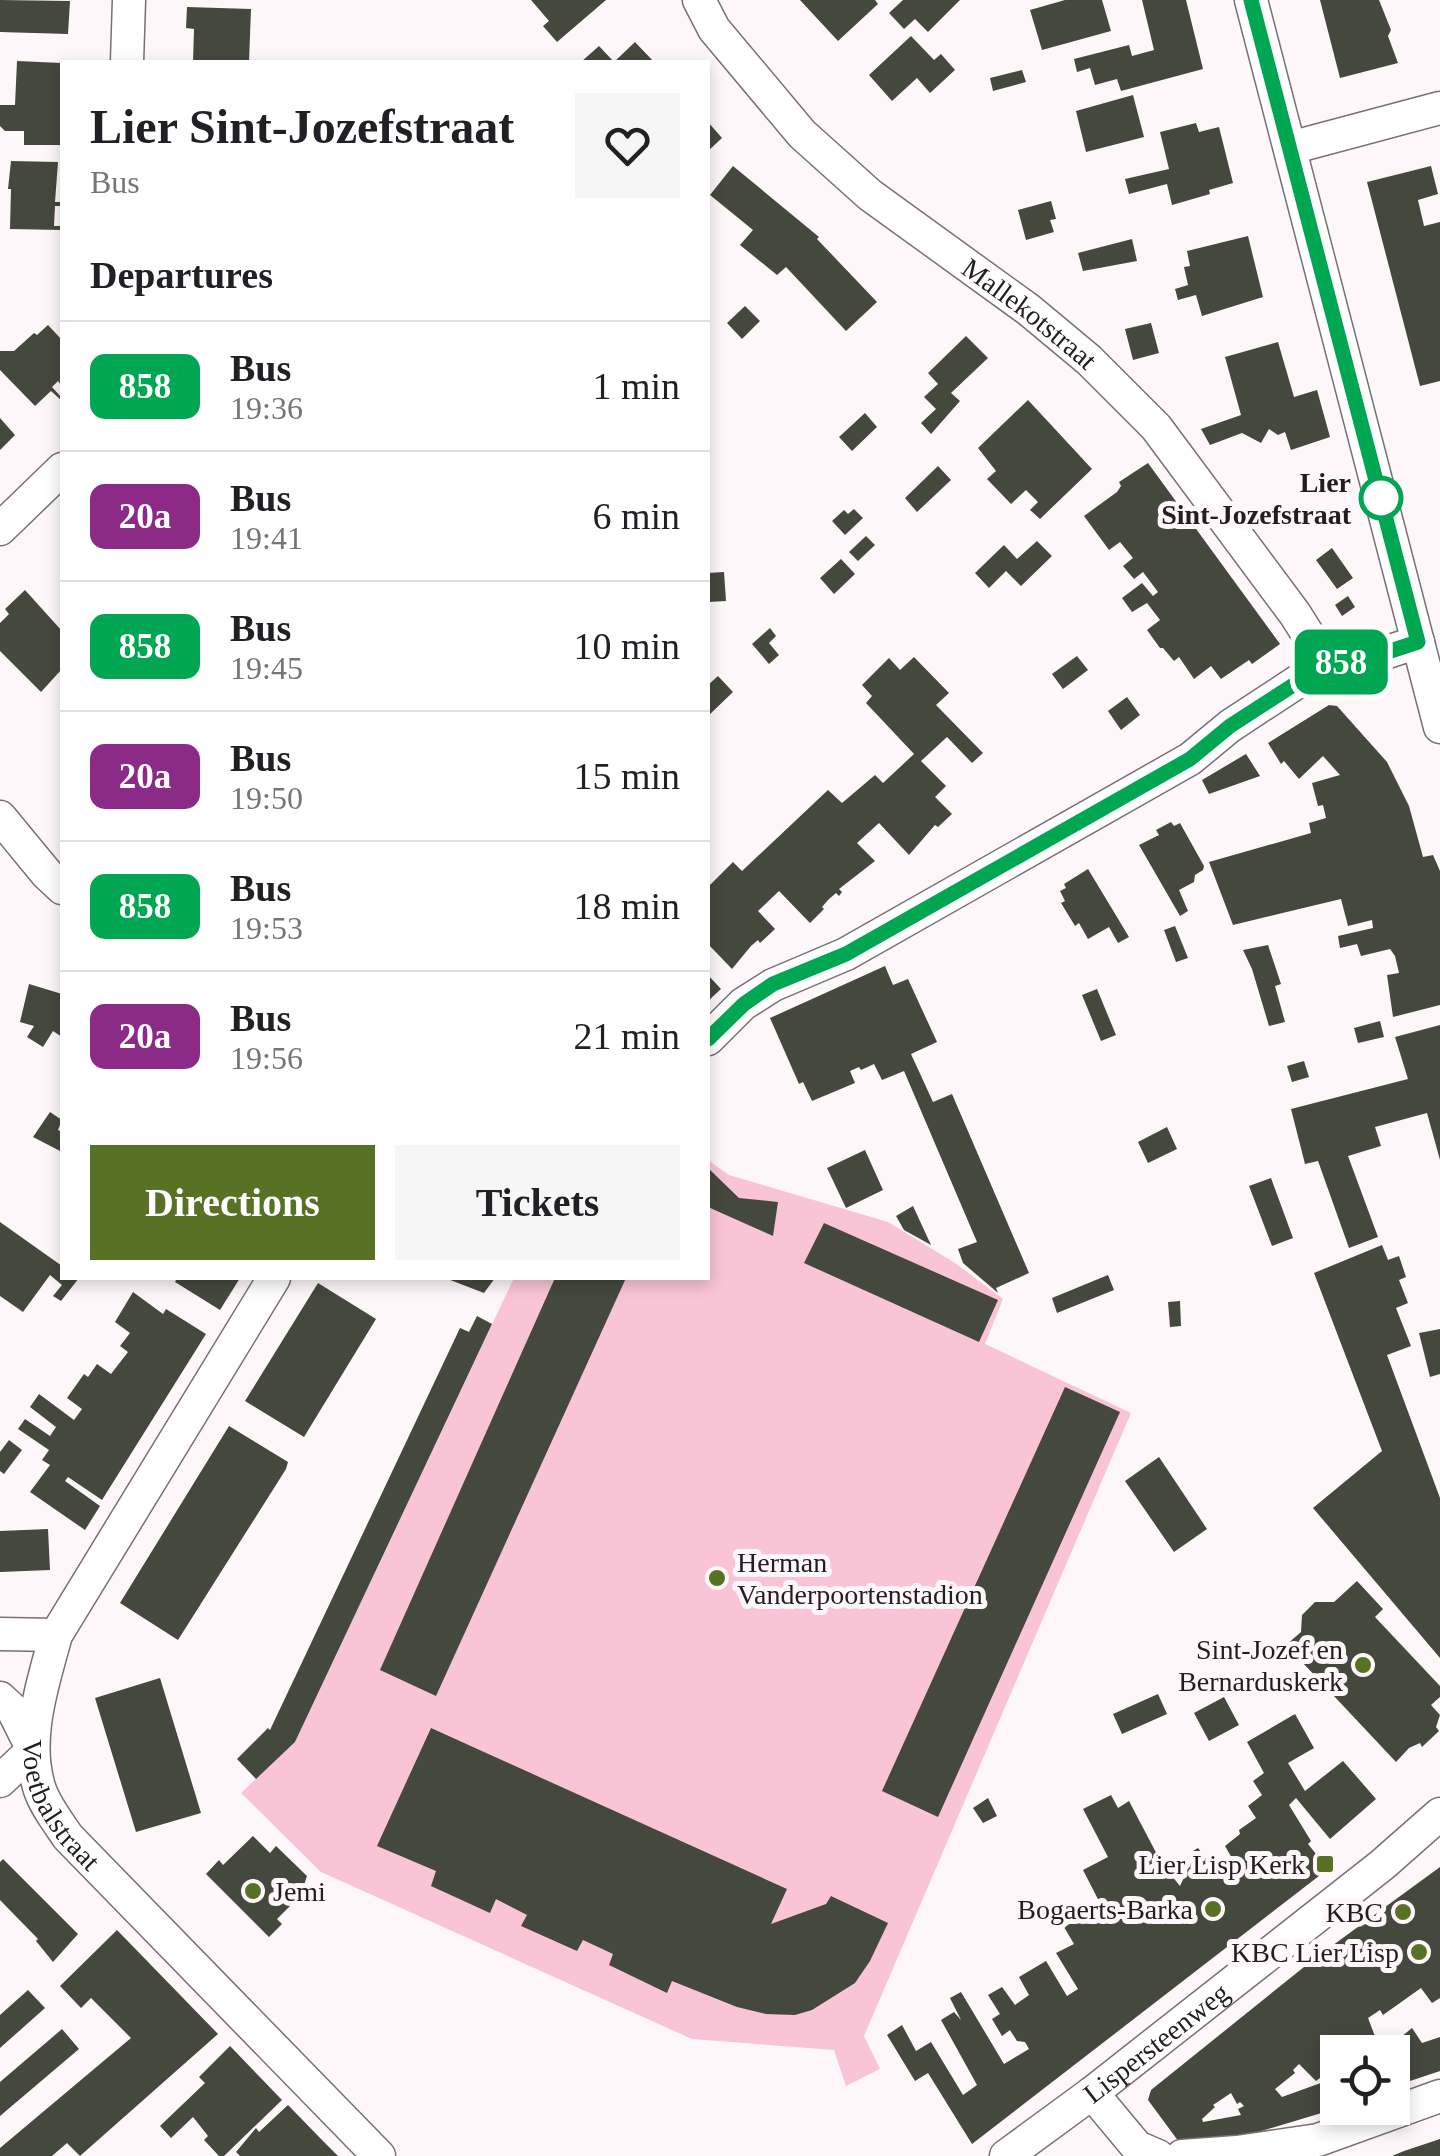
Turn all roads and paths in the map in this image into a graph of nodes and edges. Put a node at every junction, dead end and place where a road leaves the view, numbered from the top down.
1 (128, 0) edge
2 (699, 0) edge
3 (1251, 0) edge
4 (127, 60) edge
5 (1440, 108) edge
6 (1305, 144) junction
7 (60, 472) edge
8 (0, 529) edge
9 (1418, 642) junction
10 (1326, 664) junction
11 (1440, 728) edge
12 (2, 824) edge
13 (60, 886) edge
14 (710, 1037) edge
15 (273, 1280) edge
16 (0, 1634) edge
17 (56, 1635) junction
18 (0, 1698) edge
19 (33, 1750) junction
20 (0, 1781) edge
21 (1440, 1814) edge
22 (1092, 2093) junction
23 (1440, 2096) edge
24 (1320, 2148) edge
25 (379, 2156) edge
26 (1006, 2156) edge
27 (1158, 2156) edge
28 (1182, 2156) edge

1 - 4 street
2 - 10 street, Mallekotstraat
3 - 6 street
5 - 6 street
6 - 9 street
7 - 8 street
9 - 10 street
9 - 11 street
10 - 14 street
12 - 13 street
15 - 17 street, Voetbalstraat
16 - 17 street
17 - 19 street, Voetbalstraat
18 - 19 street
19 - 20 street
19 - 25 street, Voetbalstraat
21 - 22 street, Lispersteenweg
22 - 26 street, Lispersteenweg
22 - 27 street
23 - 24 street
24 - 28 street

